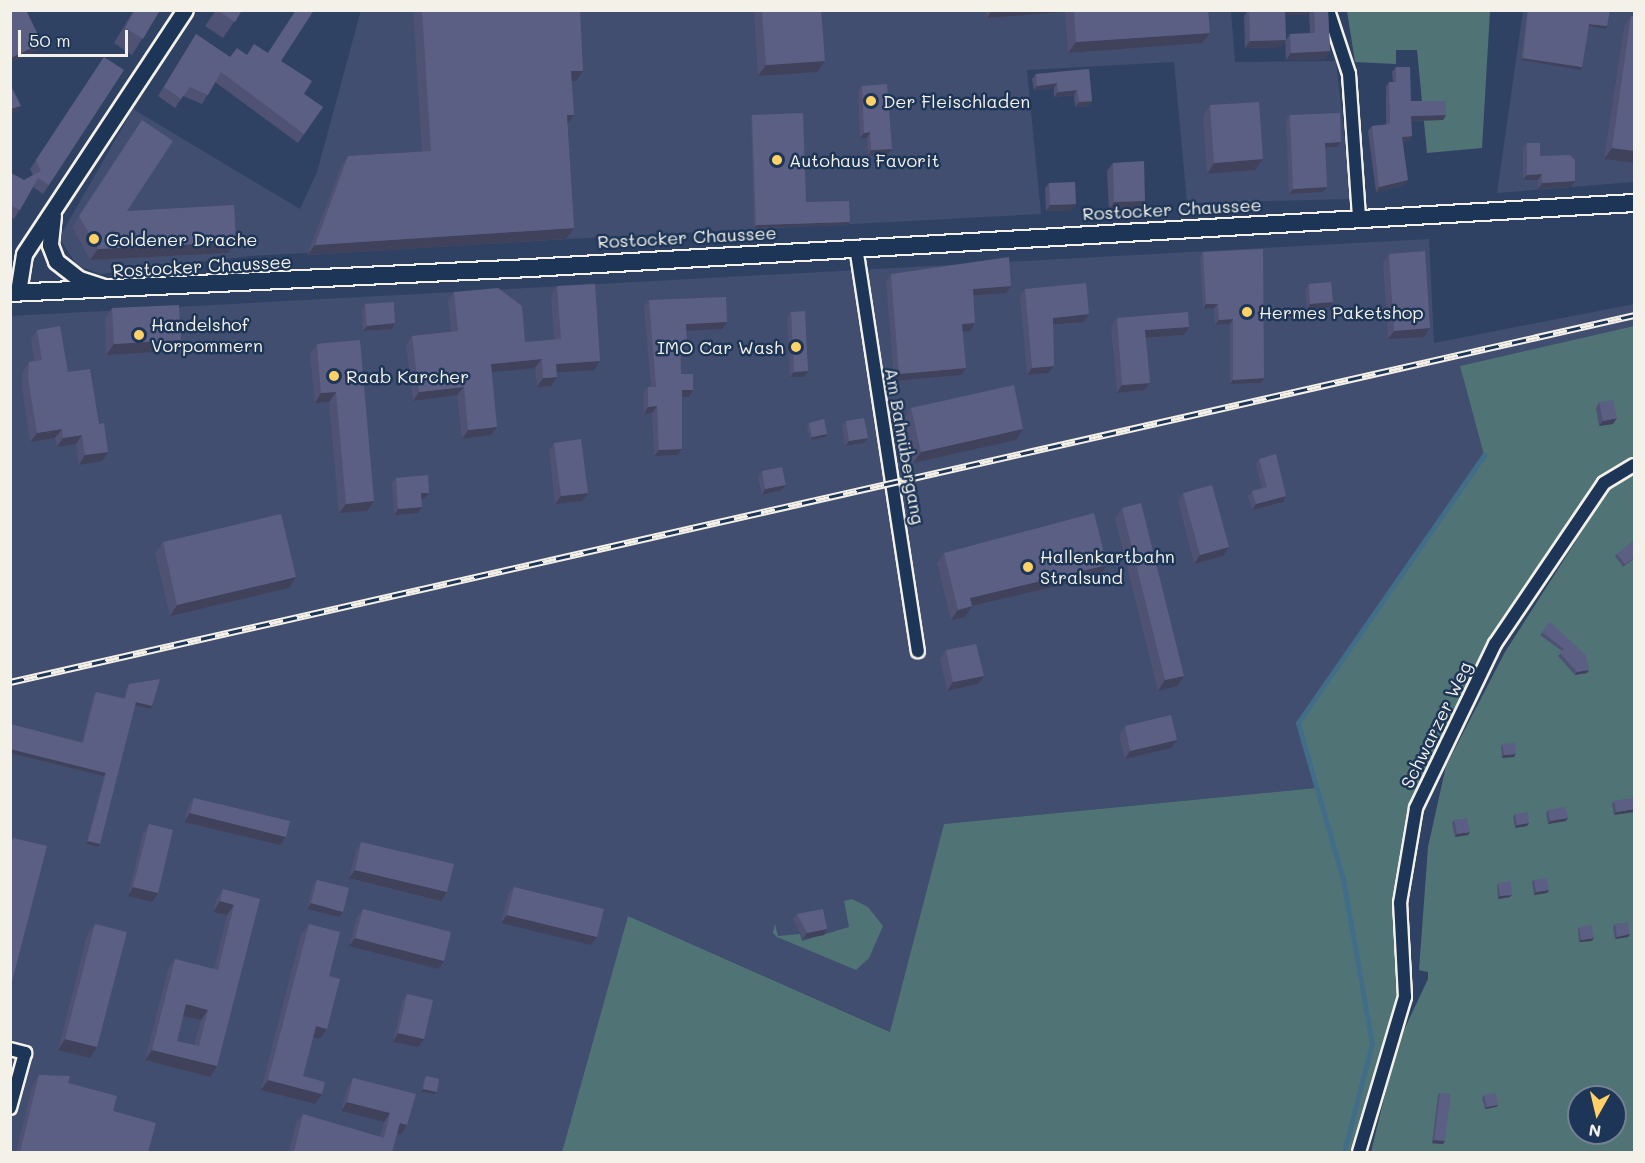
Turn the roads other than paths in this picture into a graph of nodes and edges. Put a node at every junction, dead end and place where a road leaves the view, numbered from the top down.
1 (185, 10) edge
2 (1328, 10) edge
3 (1635, 203) edge
4 (56, 207) junction
5 (1359, 218) junction
6 (856, 247) junction
7 (118, 290) junction
8 (14, 292) edge
9 (1635, 465) edge
10 (918, 651) dead end
11 (10, 1049) edge
12 (10, 1108) edge
13 (1359, 1152) edge

1 - 4 street
2 - 5 street
3 - 5 main road, Rostocker Chaussee
4 - 7 street
4 - 8 street
5 - 6 main road, Rostocker Chaussee
6 - 7 main road, Rostocker Chaussee
6 - 10 street, Am Bahnübergang
7 - 8 main road, Rostocker Chaussee
9 - 13 street, Schwarzer Weg
11 - 12 street

